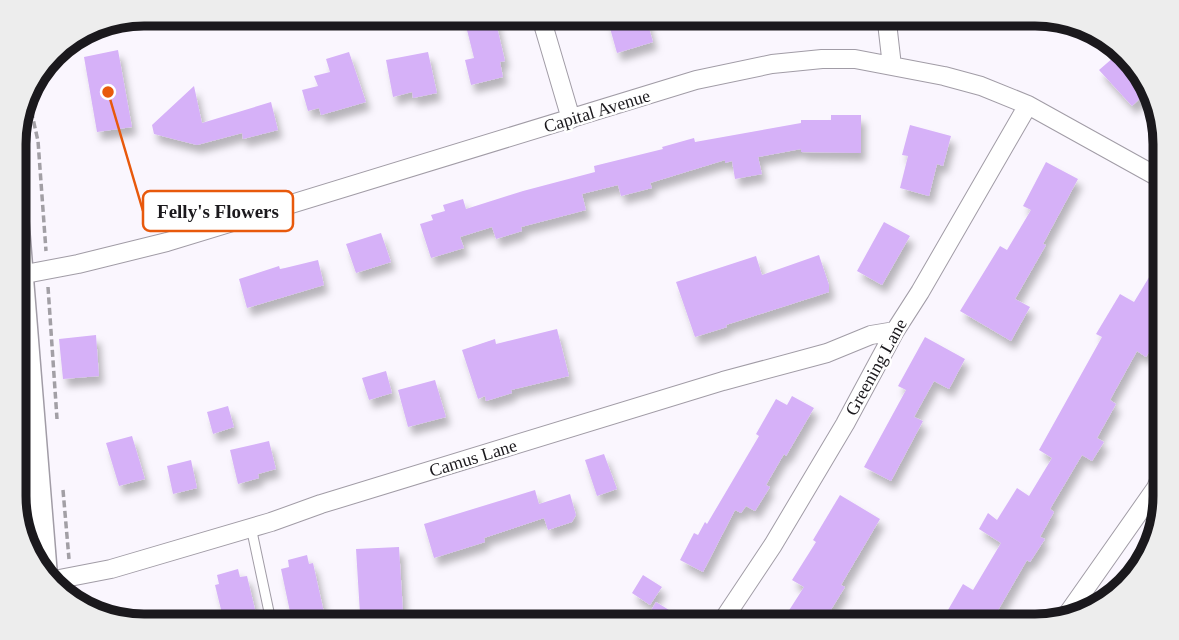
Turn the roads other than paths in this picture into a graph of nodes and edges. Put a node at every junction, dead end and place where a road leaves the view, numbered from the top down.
1 (544, 26) edge
2 (887, 26) edge
3 (892, 66) junction
4 (1028, 105) junction
5 (571, 119) junction
6 (1153, 174) edge
7 (27, 274) edge
8 (26, 328) edge
9 (895, 331) junction
10 (1153, 492) edge
11 (251, 527) junction
12 (57, 576) edge
13 (57, 577) edge
14 (1072, 608) edge
15 (727, 613) edge
16 (269, 614) edge

1 - 5 street
2 - 3 street
3 - 4 street, Capital Avenue
3 - 5 street, Capital Avenue
4 - 6 street, Capital Avenue
4 - 9 street, Greening Lane
5 - 7 street, Capital Avenue
8 - 12 main road
9 - 11 street, Camus Lane
9 - 15 street, Greening Lane
10 - 14 street
11 - 13 street, Camus Lane
11 - 16 lane

